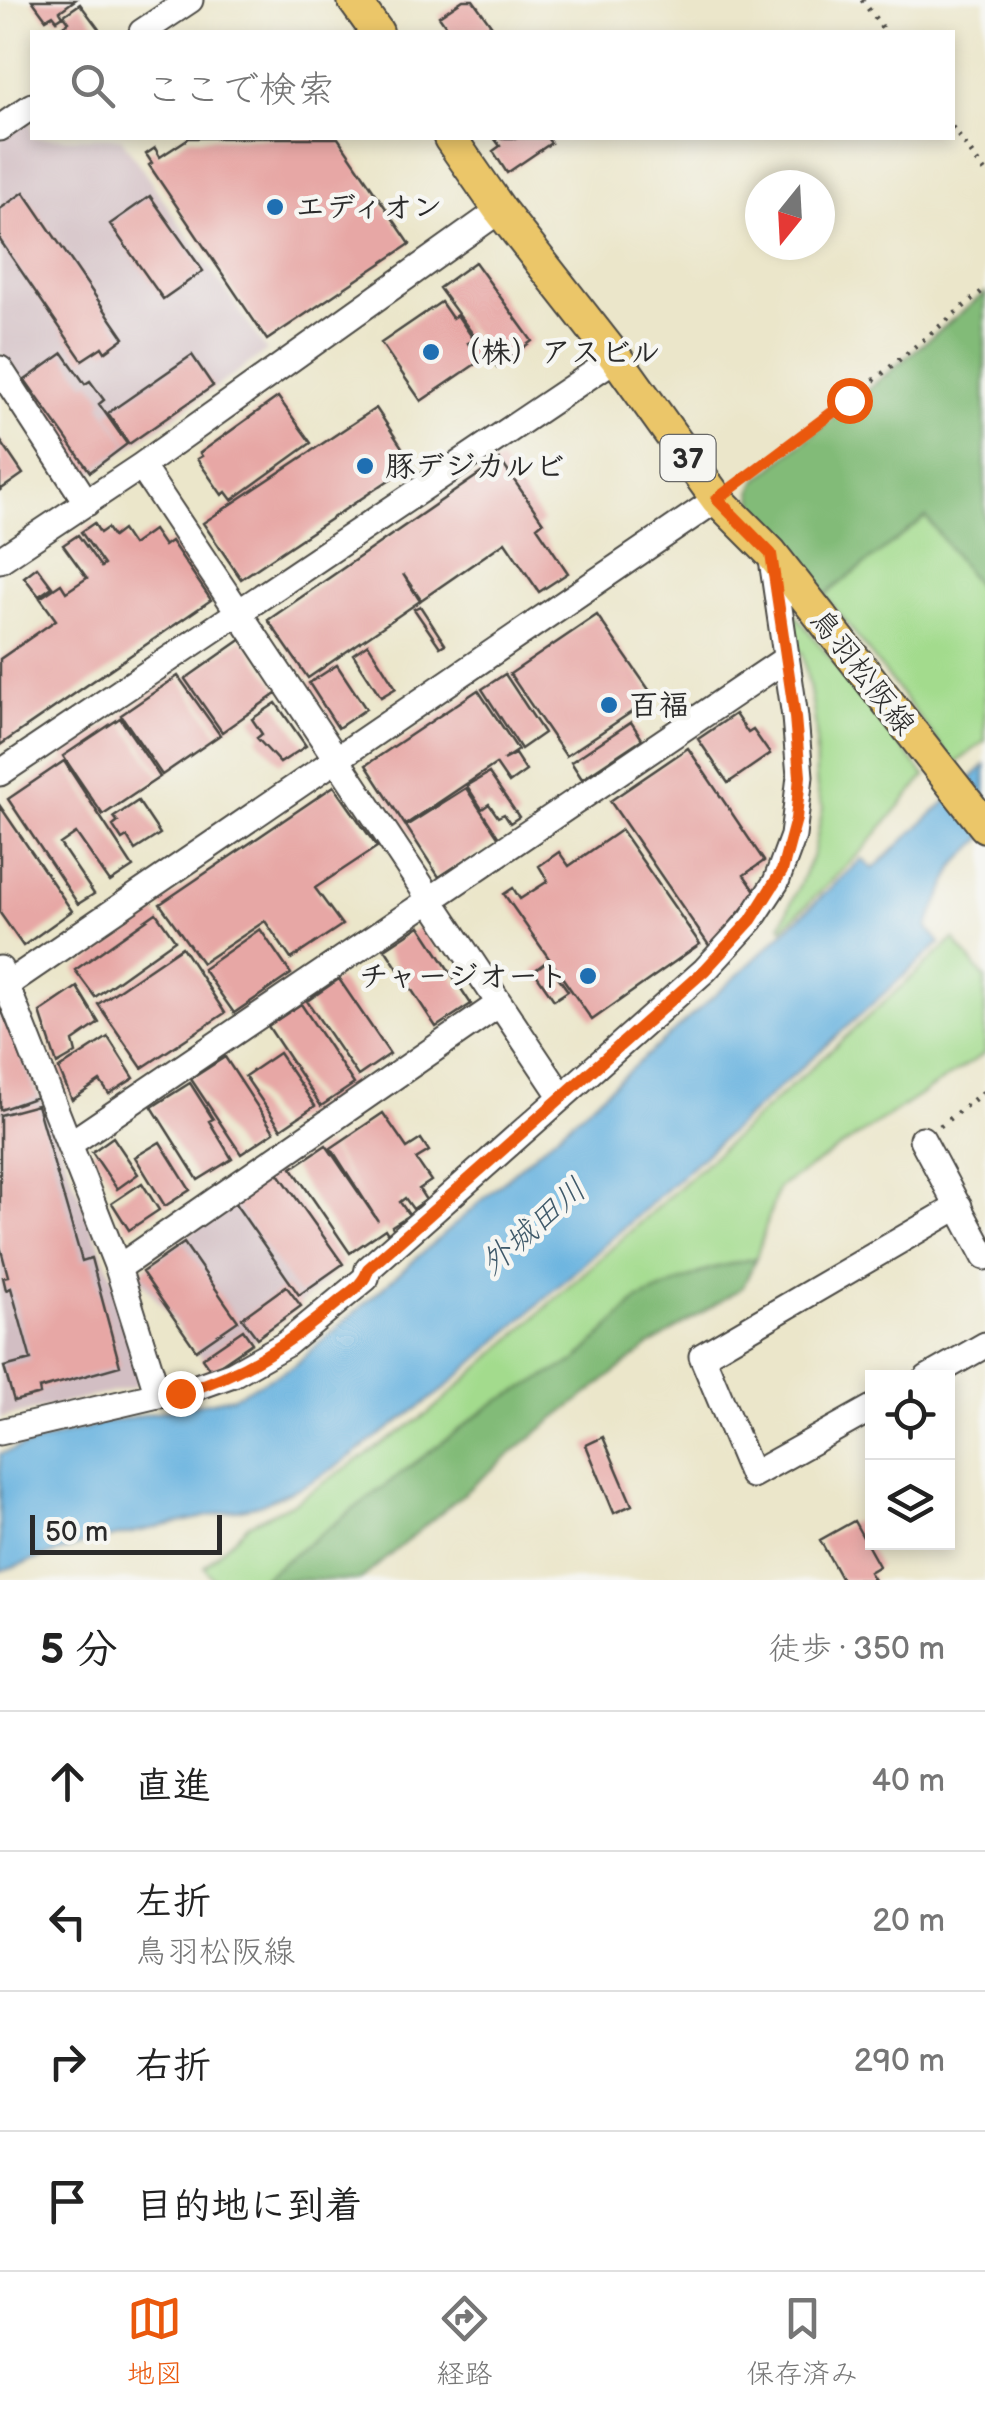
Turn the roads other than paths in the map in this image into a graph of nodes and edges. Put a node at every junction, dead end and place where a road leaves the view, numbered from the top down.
1 (190, 0) edge
2 (354, 0) edge
3 (145, 30) edge
4 (376, 30) edge
5 (30, 107) edge
6 (0, 128) edge
7 (451, 140) edge
8 (500, 210) junction
9 (616, 358) junction
10 (0, 368) edge
11 (140, 466) junction
12 (717, 499) junction
13 (87, 503) junction
14 (771, 554) junction
15 (0, 560) edge
16 (238, 612) junction
17 (784, 660) junction
18 (338, 758) junction
19 (0, 773) edge
20 (985, 826) edge
21 (430, 900) junction
22 (3, 977) edge
23 (500, 1004) junction
24 (562, 1098) junction
25 (922, 1139) road end
26 (71, 1143) junction
27 (959, 1206) junction
28 (985, 1257) edge
29 (118, 1268) junction
30 (985, 1346) edge
31 (942, 1370) edge
32 (158, 1394) junction
33 (865, 1412) edge
34 (0, 1432) edge

1 - 3 street
2 - 4 main road
5 - 6 street
7 - 8 main road, 鳥羽松阪線 / 37
8 - 9 main road, 鳥羽松阪線 / 37
8 - 11 street
9 - 12 main road, 鳥羽松阪線 / 37
9 - 16 street
10 - 13 street
11 - 13 street
11 - 16 street
12 - 14 main road, 鳥羽松阪線 / 37
12 - 18 street
13 - 15 street
14 - 17 street
14 - 20 main road, 鳥羽松阪線 / 37
16 - 18 street
16 - 19 street
17 - 21 street
17 - 24 street
18 - 21 street
18 - 22 street
21 - 23 street
21 - 26 street
22 - 26 street
23 - 24 street
23 - 29 street
24 - 32 street
25 - 27 street
26 - 29 street
27 - 28 street
27 - 33 street
29 - 32 street
30 - 31 street
32 - 34 street

